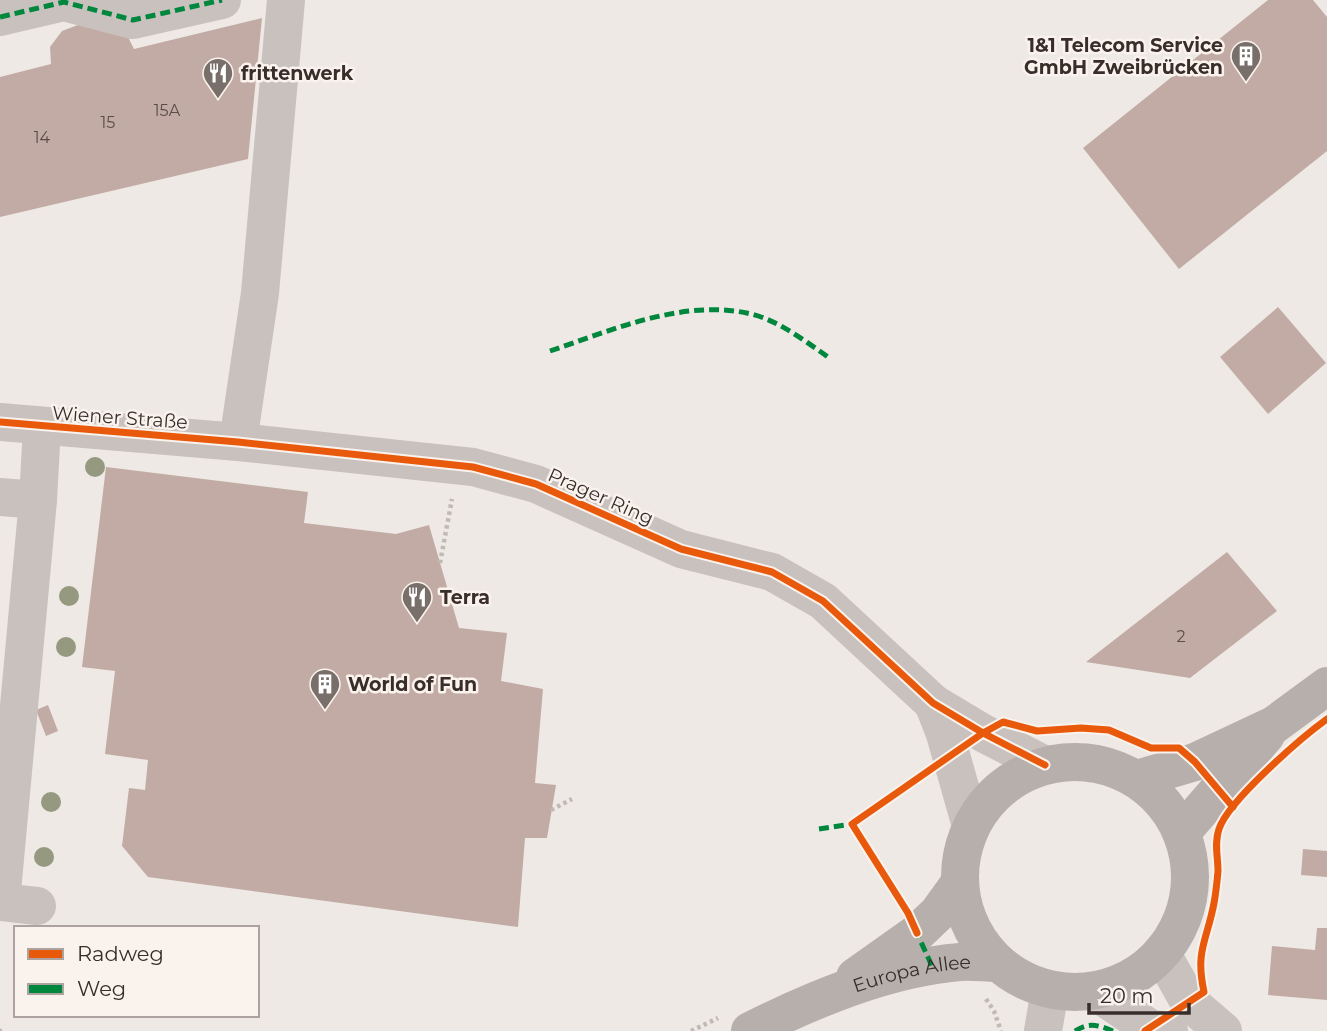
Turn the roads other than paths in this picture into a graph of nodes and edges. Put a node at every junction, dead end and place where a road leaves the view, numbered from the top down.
1 (222, 0) edge
2 (286, 0) edge
3 (64, 1) edge
4 (0, 17) edge
5 (0, 422) edge
6 (42, 426) junction
7 (238, 442) junction
8 (0, 497) edge
9 (38, 500) junction
10 (1327, 686) edge
11 (933, 703) junction
12 (1274, 725) junction
13 (1045, 765) junction
14 (1137, 779) junction
15 (971, 826) junction
16 (1182, 832) junction
17 (959, 884) junction
18 (13, 904) edge
19 (1162, 954) junction
20 (998, 963) junction
21 (1050, 990) junction
22 (1096, 992) junction
23 (827, 995) junction
24 (750, 1031) edge
25 (1044, 1031) edge
26 (1169, 1031) edge
27 (1223, 1031) edge

1 - 3 street
2 - 7 street
3 - 4 street
5 - 6 street, Wiener Straße
6 - 7 street, Wiener Straße
6 - 9 street
7 - 11 street, Prager Ring
8 - 9 street
9 - 18 street
10 - 12 main road
11 - 13 street
11 - 15 street
12 - 14 main road
12 - 16 main road
13 - 14 main road
13 - 15 main road
14 - 16 main road
15 - 17 main road
16 - 19 main road
17 - 20 main road
17 - 23 main road, Europa Allee
19 - 22 main road
19 - 27 street
20 - 21 main road
20 - 23 main road, Europa Allee
21 - 22 main road
21 - 25 street
22 - 26 street
23 - 24 main road, Europa Allee

